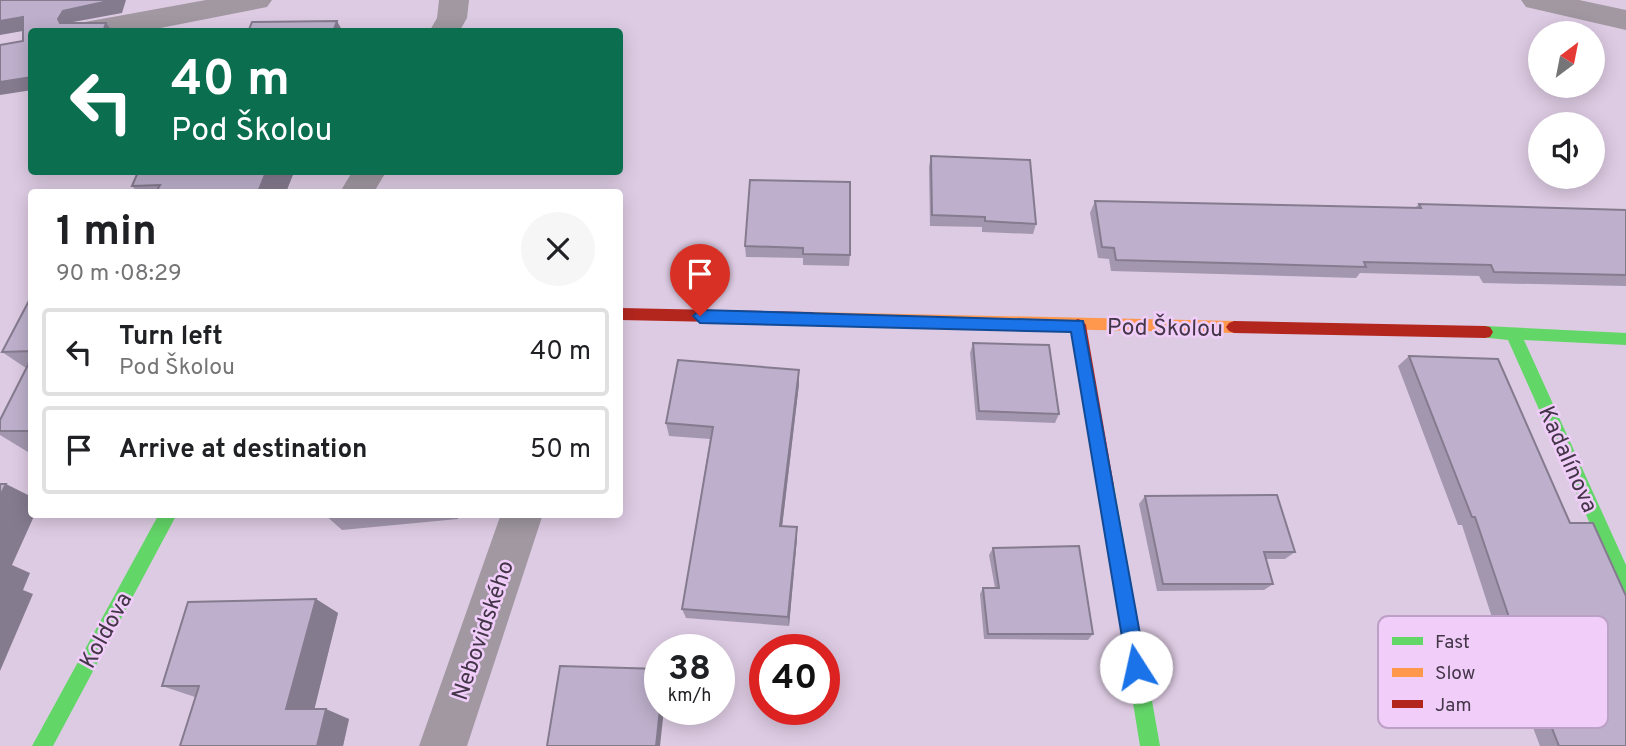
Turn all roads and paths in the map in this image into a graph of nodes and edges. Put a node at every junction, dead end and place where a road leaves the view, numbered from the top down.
1 (257, 0) edge
2 (454, 0) edge
3 (1536, 0) edge
4 (1626, 20) edge
5 (106, 28) edge
6 (446, 28) edge
7 (623, 314) edge
8 (1078, 325) junction
9 (1513, 333) junction
10 (1626, 339) edge
11 (167, 518) edge
12 (521, 518) edge
13 (1626, 585) edge
14 (42, 746) edge
15 (443, 746) edge
16 (1150, 746) edge

1 - 5 street
2 - 6 street
3 - 4 street
7 - 8 street, Pod Školou
8 - 9 street, Pod Školou
8 - 16 street
9 - 10 street, Pod Školou
9 - 13 street, Kadalínova
11 - 14 street, Koldova
12 - 15 street, Nebovidského

